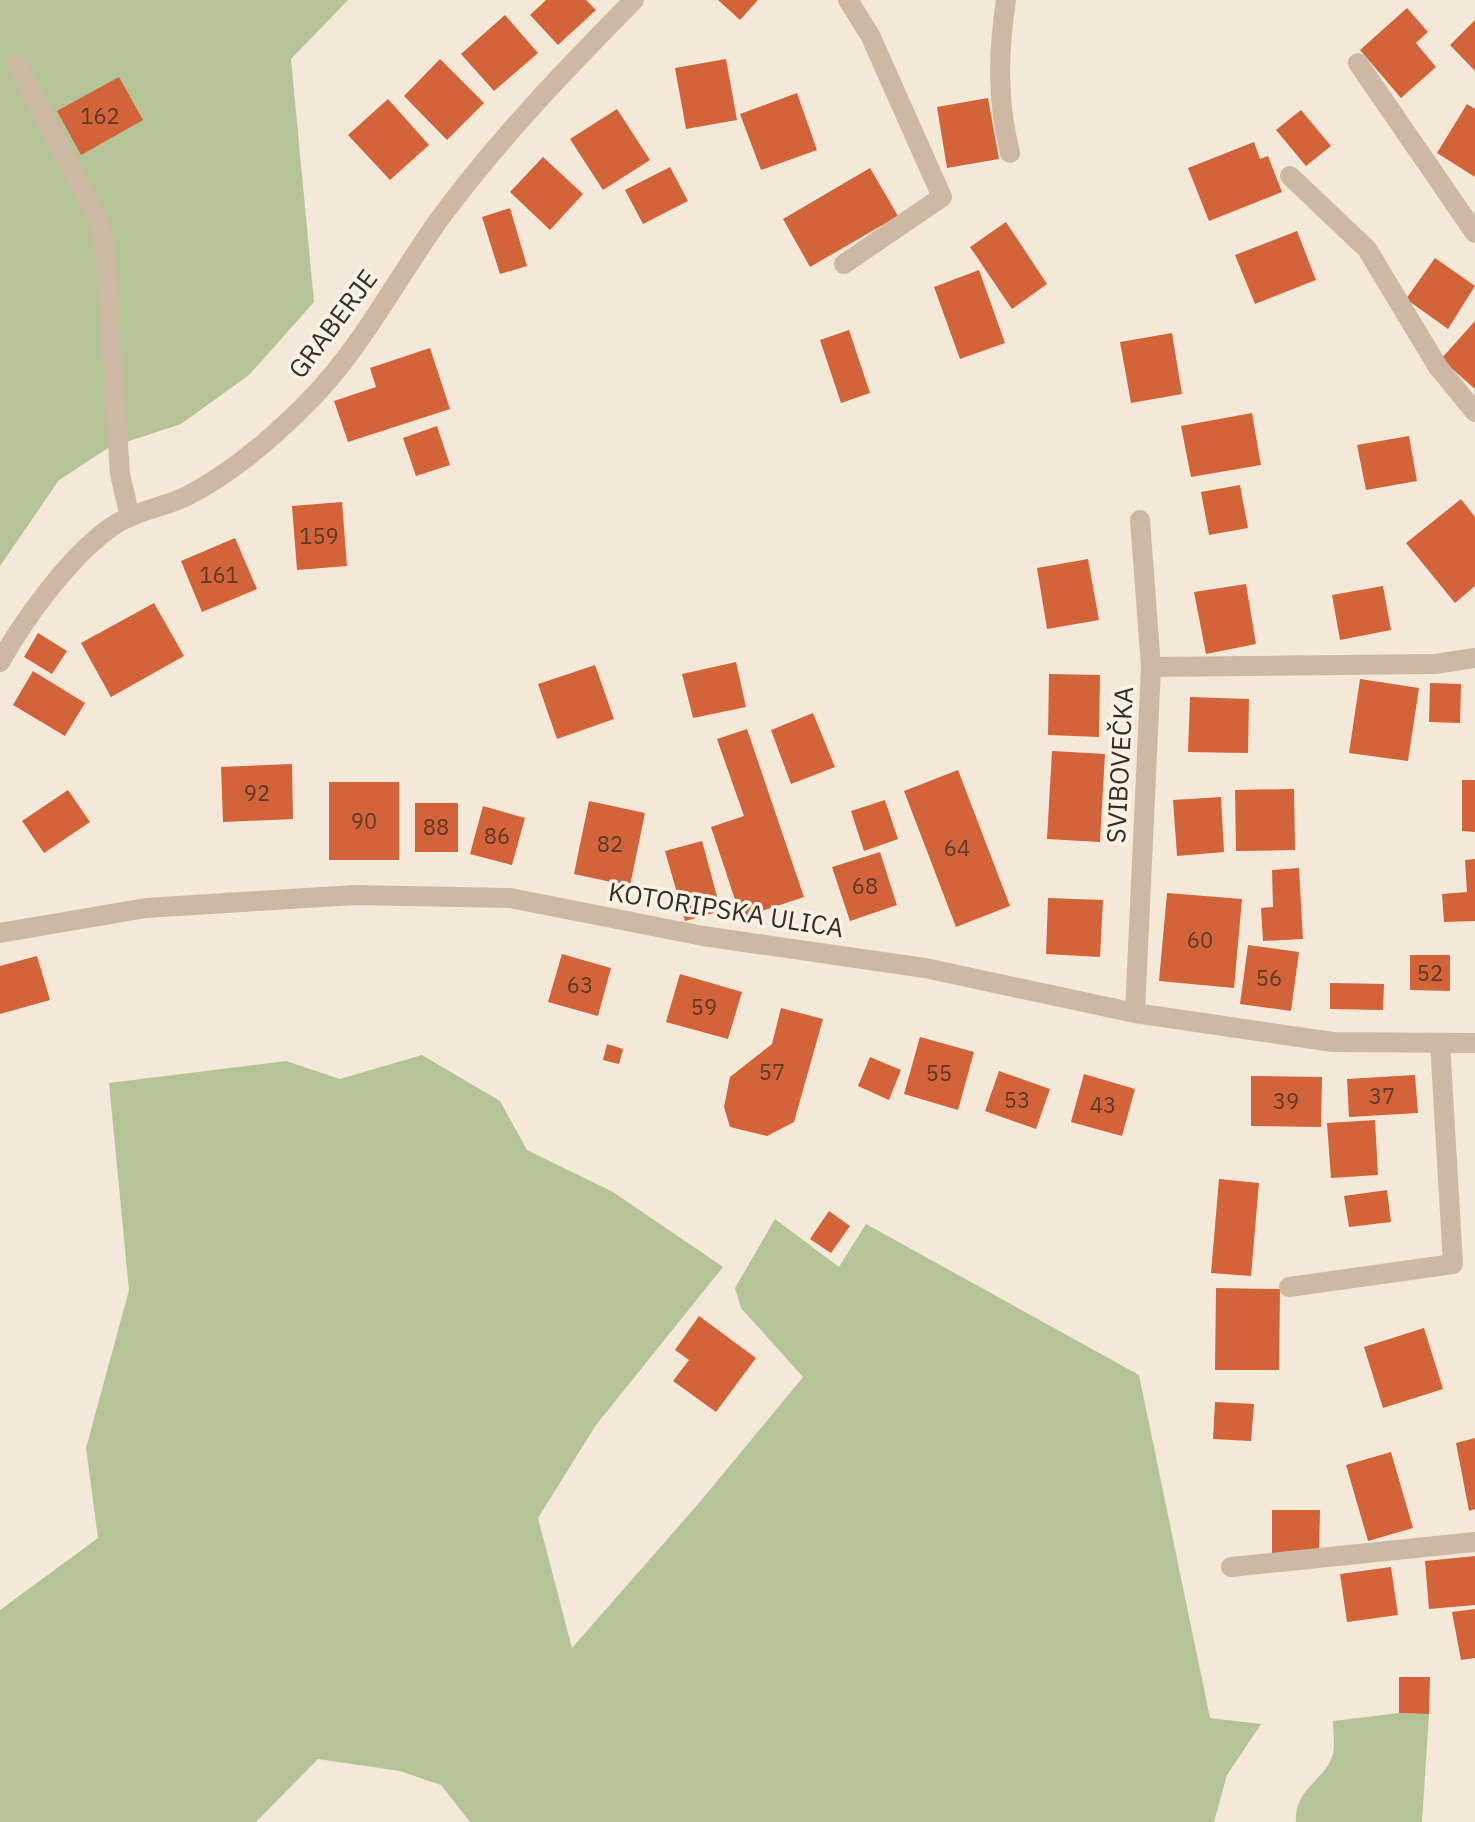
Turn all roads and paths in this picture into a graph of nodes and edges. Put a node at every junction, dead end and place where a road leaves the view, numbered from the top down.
1 (634, 0) edge
2 (848, 0) edge
3 (1006, 0) edge
4 (1358, 63) dead end
5 (17, 64) dead end
6 (1010, 153) dead end
7 (1290, 176) dead end
8 (1475, 233) edge
9 (844, 264) dead end
10 (1475, 412) edge
11 (130, 517) junction
12 (1140, 520) dead end
13 (1475, 658) edge
14 (0, 662) edge
15 (1151, 667) junction
16 (0, 933) edge
17 (1135, 1013) junction
18 (1440, 1043) junction
19 (1475, 1043) edge
20 (1289, 1287) dead end
21 (1475, 1542) edge
22 (1231, 1567) dead end

1 - 11 street, GRABERJE
2 - 9 street
3 - 6 street
4 - 8 street
5 - 11 street
7 - 10 street
11 - 14 street, GRABERJE
12 - 15 street, SVIBOVEČKA
13 - 15 street
15 - 17 street, SVIBOVEČKA
16 - 17 street, KOTORIPSKA ULICA
17 - 18 street, KOTORIPSKA ULICA
18 - 19 street, KOTORIPSKA ULICA
18 - 20 street
21 - 22 street

